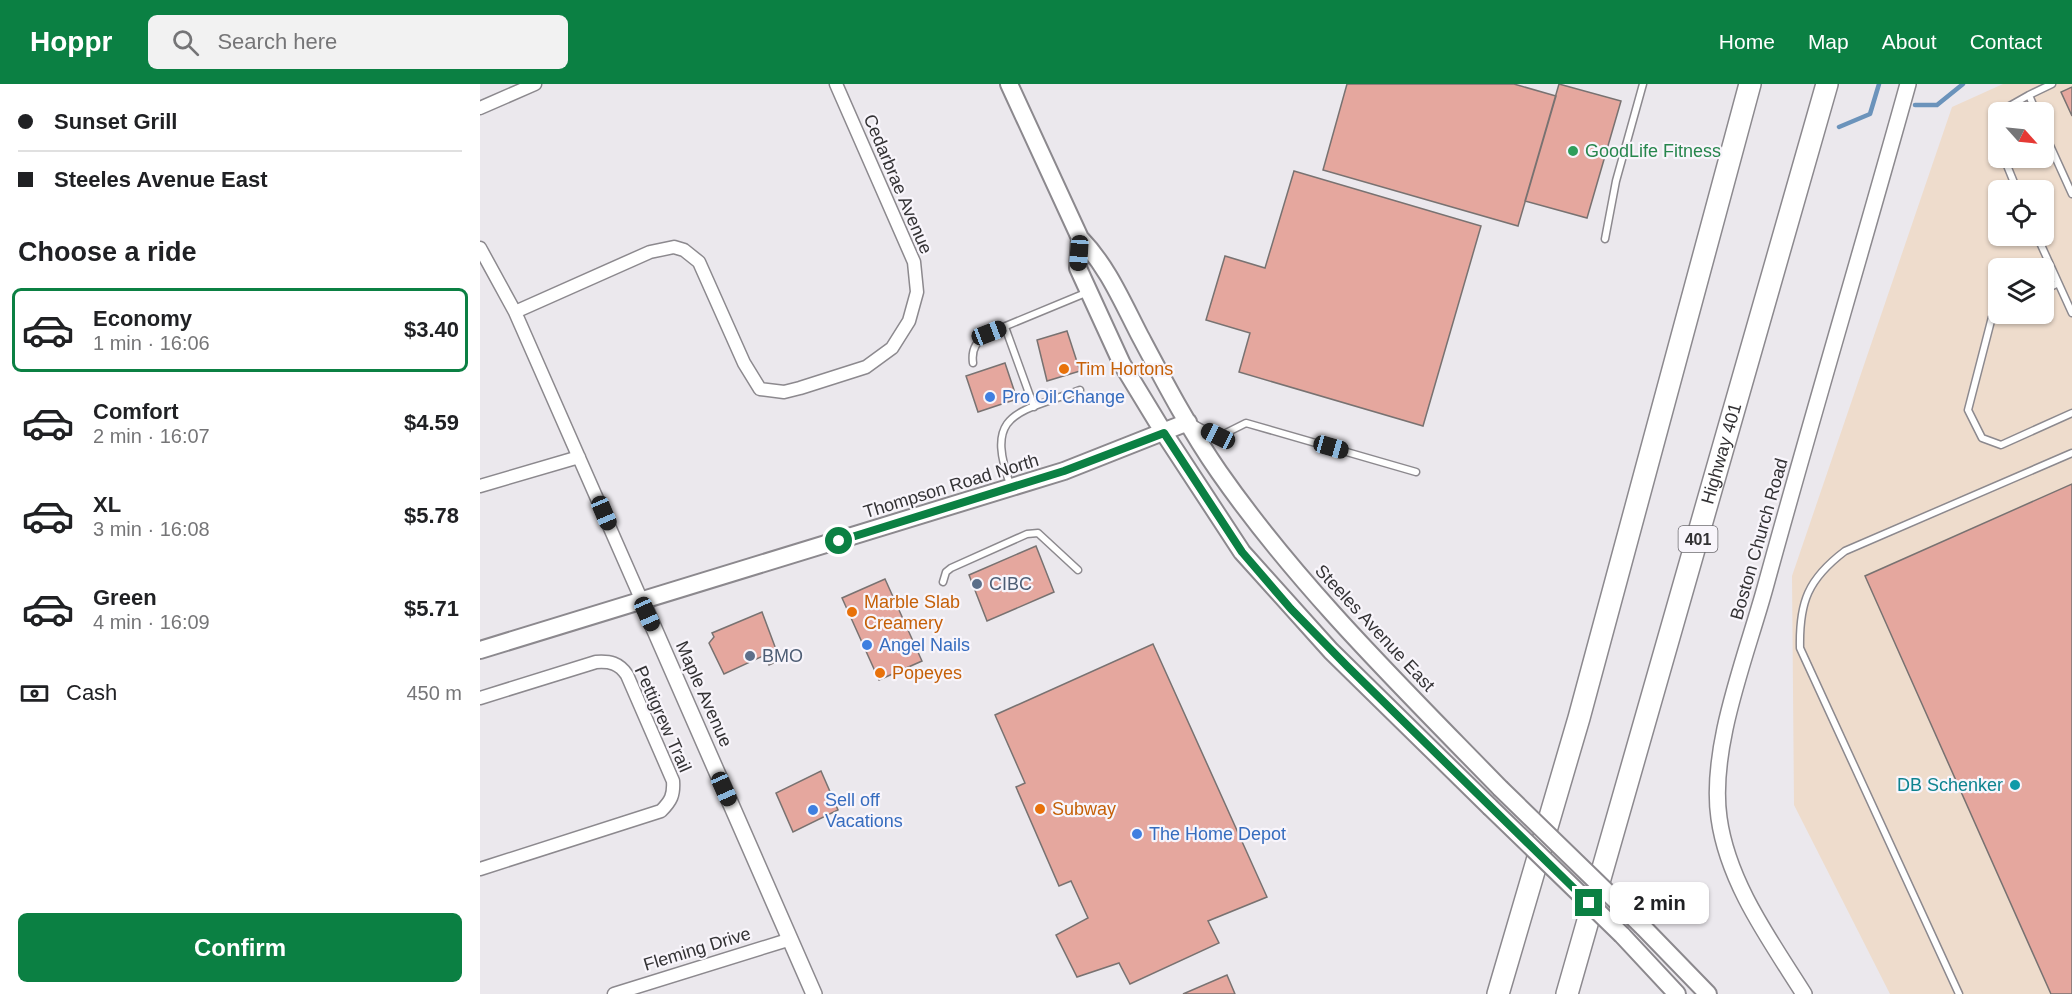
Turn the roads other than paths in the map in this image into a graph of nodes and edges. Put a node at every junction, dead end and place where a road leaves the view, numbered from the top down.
1 (535, 84) edge
2 (836, 84) edge
3 (1010, 84) edge
4 (1643, 84) edge
5 (1750, 84) edge
6 (1827, 84) edge
7 (1908, 84) edge
8 (2052, 84) edge
9 (2029, 95) junction
10 (2017, 102) edge
11 (2032, 102) edge
12 (480, 108) edge
13 (2054, 154) edge
14 (2072, 194) edge
15 (1080, 238) junction
16 (1605, 239) dead end
17 (2041, 246) edge
18 (480, 248) edge
19 (2058, 284) junction
20 (2054, 286) edge
21 (1089, 292) junction
22 (515, 312) junction
23 (2072, 313) edge
24 (1990, 324) edge
25 (1005, 327) junction
26 (973, 363) dead end
27 (1080, 390) dead end
28 (1034, 407) junction
29 (2072, 413) edge
30 (1188, 422) junction
31 (1164, 433) junction
32 (2072, 453) edge
33 (579, 457) junction
34 (1416, 472) dead end
35 (480, 486) edge
36 (1012, 487) junction
37 (1078, 570) dead end
38 (943, 582) dead end
39 (642, 601) junction
40 (480, 650) edge
41 (480, 698) edge
42 (480, 869) edge
43 (791, 939) junction
44 (614, 994) edge
45 (814, 994) edge
46 (1498, 994) edge
47 (1567, 994) edge
48 (1677, 994) edge
49 (1708, 994) edge
50 (1804, 994) edge
51 (1959, 994) edge

1 - 12 street
2 - 22 street, Cedarbrae Avenue
3 - 15 main road, Steeles Avenue East
4 - 16 lane
5 - 46 highway
6 - 47 highway, Highway 401 / 401
7 - 50 street, Boston Church Road
8 - 9 lane
9 - 10 lane
9 - 11 lane
13 - 14 lane
15 - 21 main road, Steeles Avenue East
15 - 30 main road, Steeles Avenue East
17 - 19 lane
18 - 22 street, Maple Avenue
19 - 20 lane
19 - 23 lane
21 - 25 lane
21 - 31 main road, Steeles Avenue East
22 - 33 street, Maple Avenue
24 - 29 lane
25 - 26 lane
25 - 28 lane
27 - 28 lane
28 - 36 lane
30 - 31 main road, Thompson Road North
30 - 34 lane
30 - 49 main road, Steeles Avenue East, bridge
31 - 36 main road, Thompson Road North
31 - 48 main road, Steeles Avenue East, bridge
32 - 51 lane
33 - 35 street
33 - 39 street, Maple Avenue
36 - 39 main road, Thompson Road North
37 - 38 lane
39 - 40 main road, Thompson Road North
39 - 43 street, Maple Avenue
41 - 42 street, Pettigrew Trail
43 - 44 street, Fleming Drive
43 - 45 street, Maple Avenue

